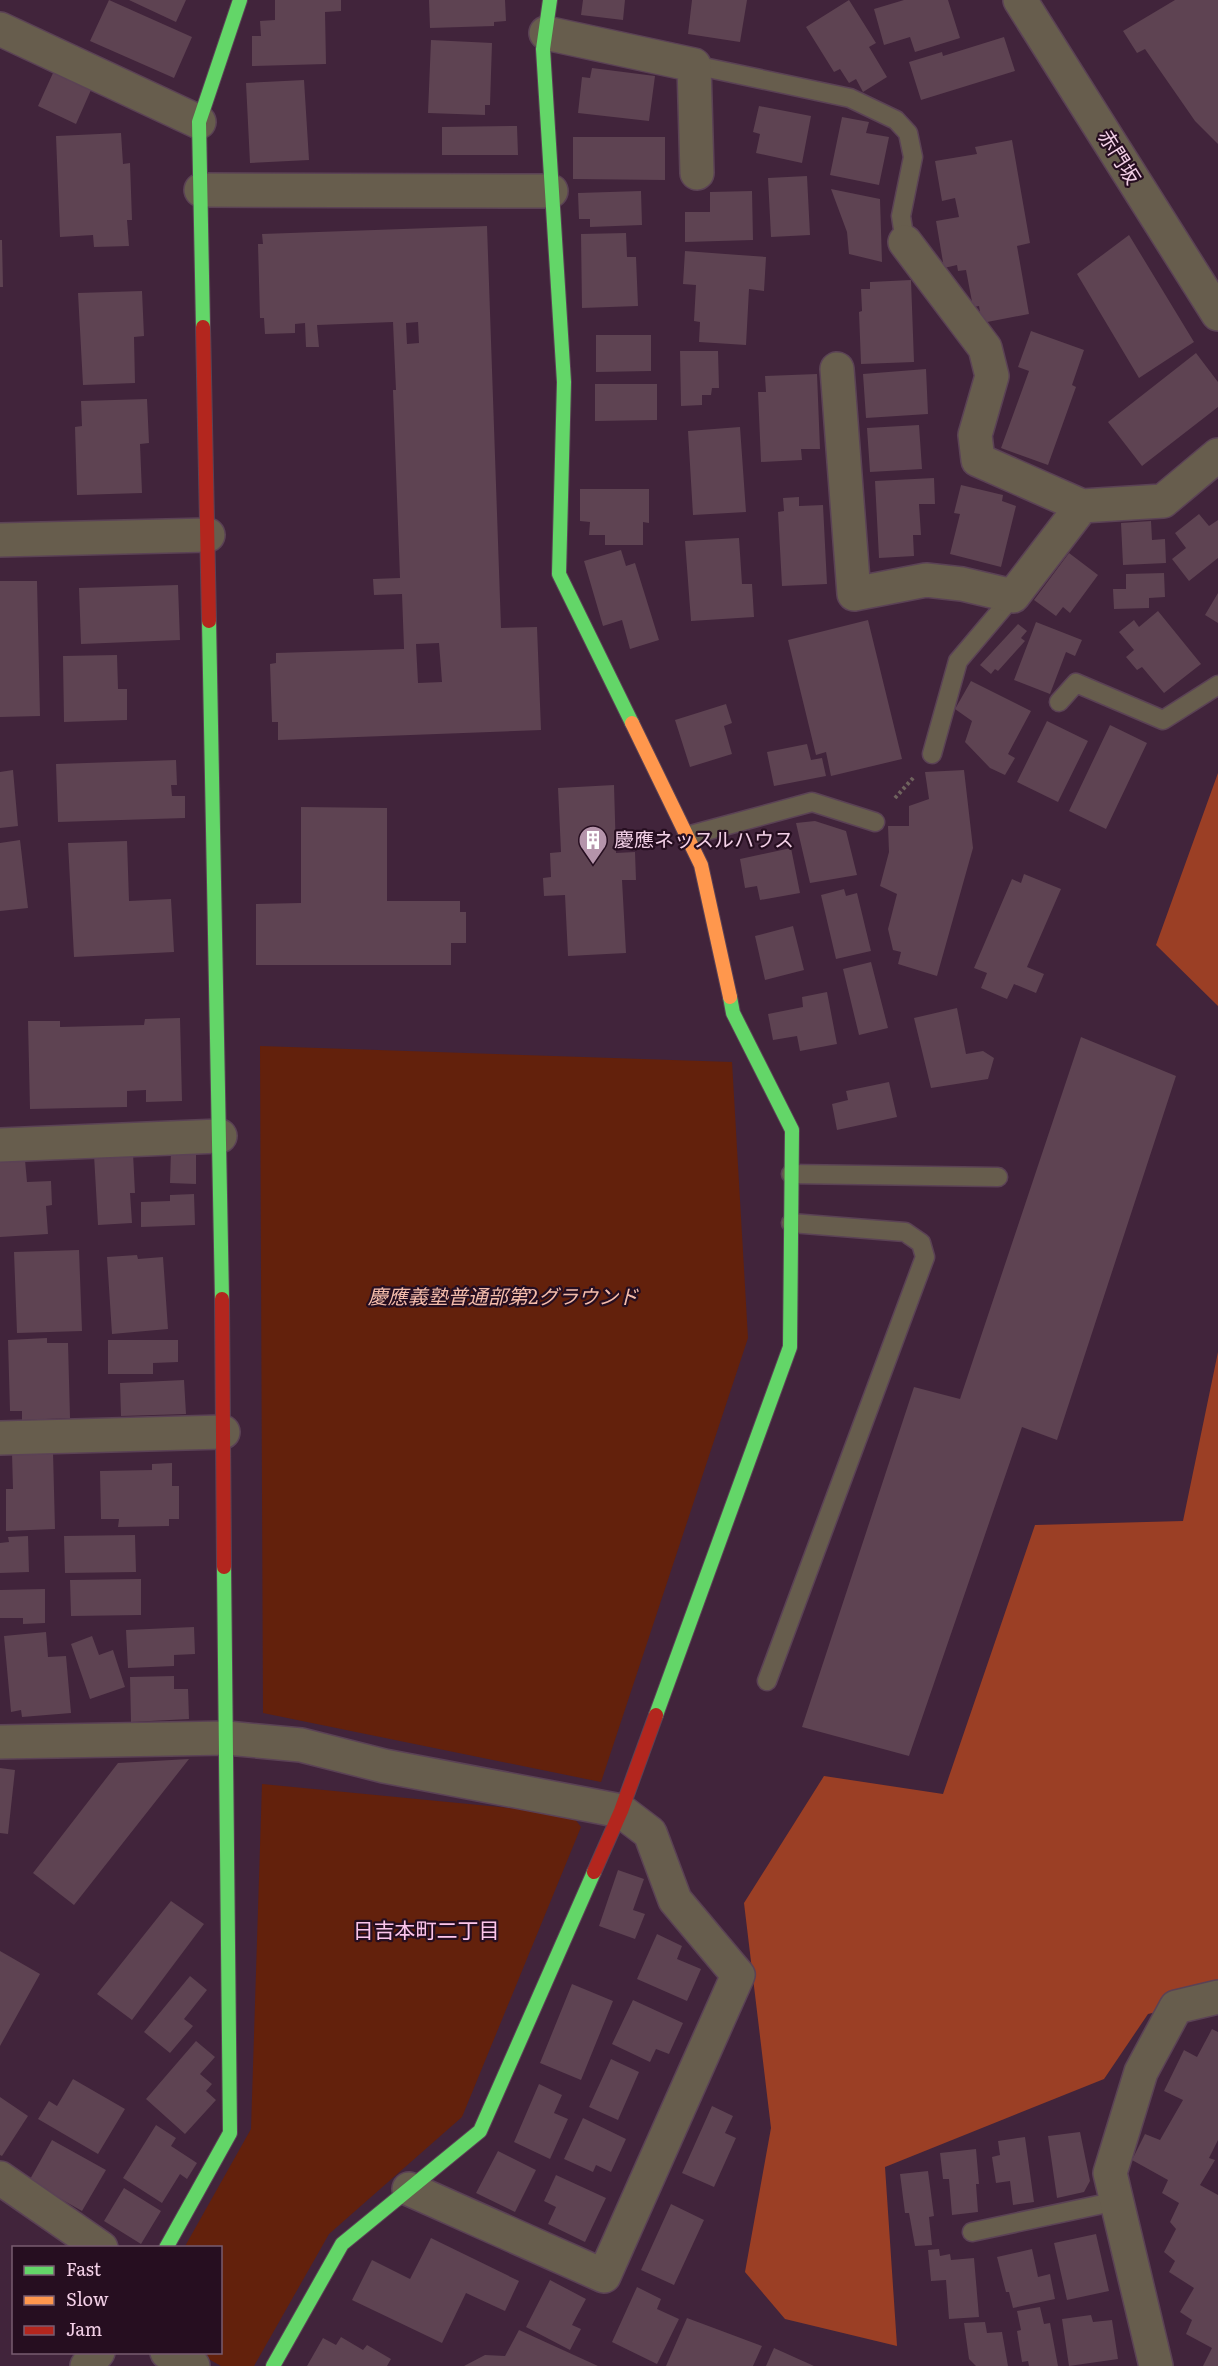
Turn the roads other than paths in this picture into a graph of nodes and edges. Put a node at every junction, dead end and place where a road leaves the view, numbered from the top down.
1 (240, 0) edge
2 (550, 0) edge
3 (1020, 0) edge
4 (0, 29) edge
5 (546, 33) junction
6 (694, 65) junction
7 (199, 122) junction
8 (697, 172) dead end
9 (201, 190) junction
10 (551, 191) junction
11 (905, 242) joint
12 (1218, 314) edge
13 (837, 369) dead end
14 (1218, 454) edge
15 (1082, 506) junction
16 (208, 535) junction
17 (0, 540) edge
18 (1013, 596) junction
19 (1218, 684) edge
20 (1059, 702) dead end
21 (932, 754) road end
22 (875, 822) road end
23 (687, 836) junction
24 (220, 1136) junction
25 (0, 1144) edge
26 (791, 1174) junction
27 (998, 1177) dead end
28 (791, 1223) junction
29 (224, 1432) junction
30 (0, 1438) edge
31 (767, 1681) dead end
32 (227, 1738) junction
33 (0, 1742) edge
34 (621, 1811) junction
35 (1218, 1997) edge
36 (0, 2178) edge
37 (409, 2189) junction
38 (1117, 2201) junction
39 (972, 2232) dead end
40 (100, 2246) edge
41 (167, 2246) edge
42 (96, 2354) edge
43 (171, 2354) edge
44 (87, 2366) edge
45 (193, 2366) edge
46 (273, 2366) edge
47 (1156, 2366) edge

1 - 7 street
2 - 5 street
3 - 12 street, 赤門坂
4 - 7 street
5 - 6 street
5 - 10 street
6 - 8 street
6 - 11 lane
7 - 9 street
9 - 10 street
9 - 16 street
10 - 23 street
11 - 15 street
13 - 18 street
14 - 15 street
15 - 18 street
16 - 17 street
16 - 24 street
18 - 21 lane
19 - 20 lane
22 - 23 lane
23 - 26 street
24 - 25 street
24 - 29 street
26 - 27 lane
26 - 28 street
28 - 31 lane
28 - 34 street
29 - 30 street
29 - 32 street
32 - 33 street
32 - 34 street
32 - 41 street
34 - 37 street
34 - 37 street
35 - 38 street
36 - 40 street
37 - 46 street
38 - 39 lane
38 - 47 street
42 - 44 street
43 - 45 street

